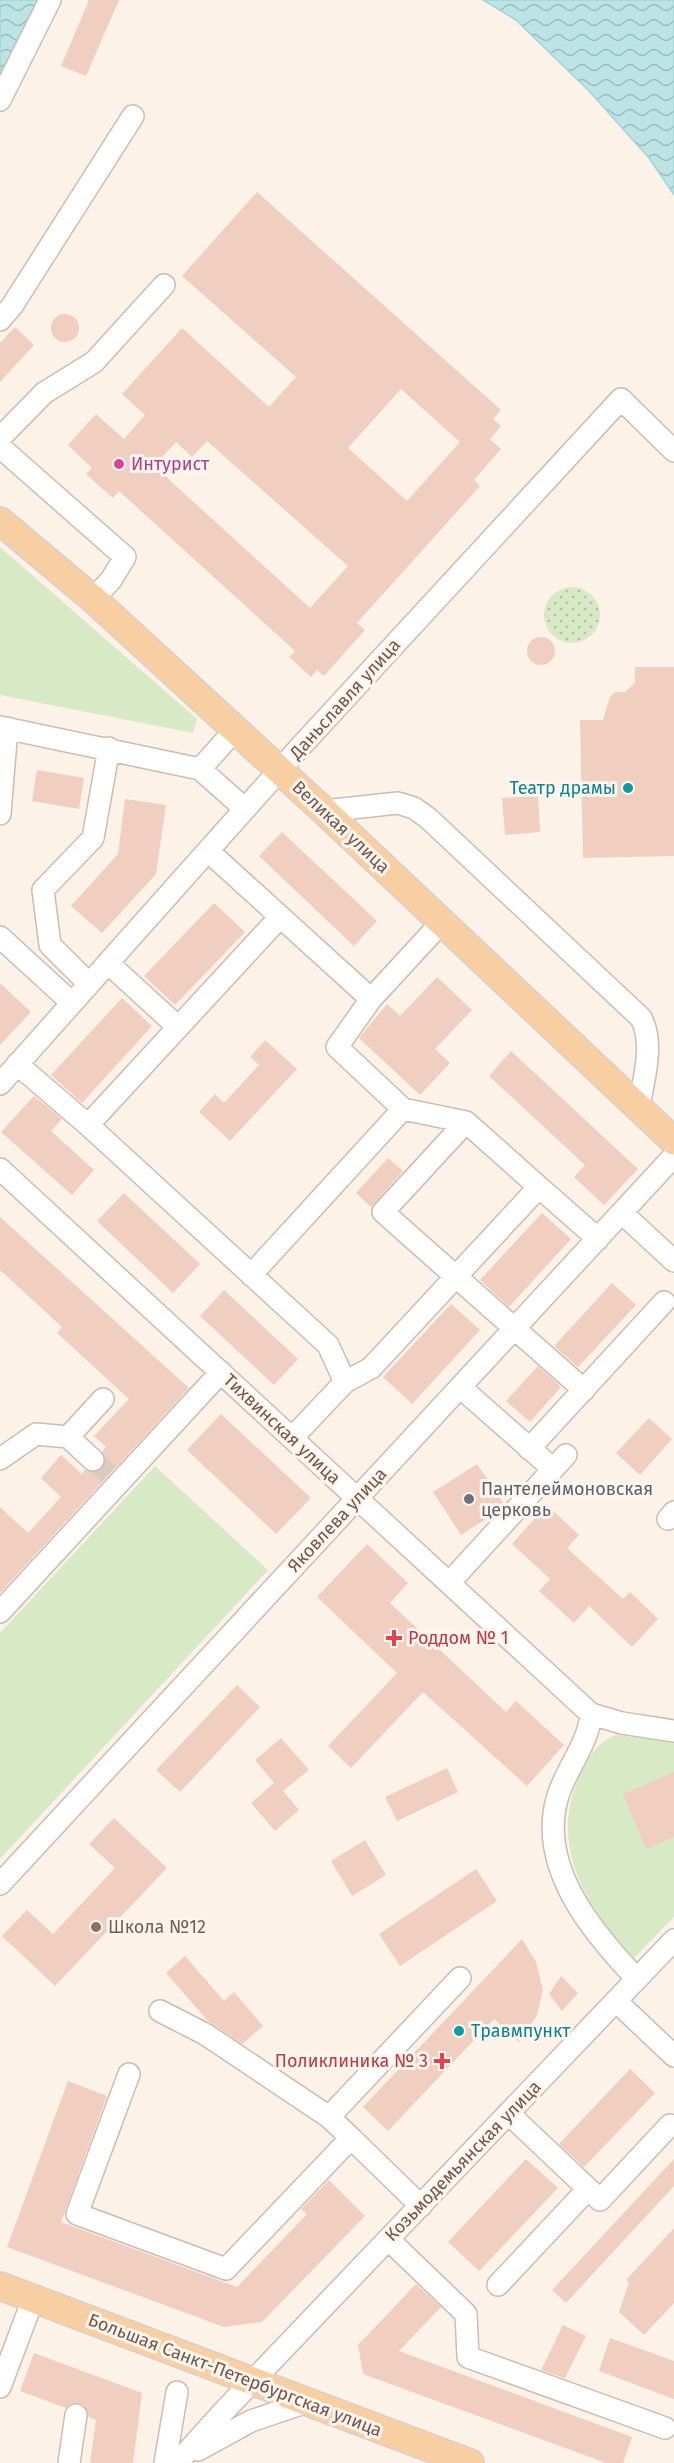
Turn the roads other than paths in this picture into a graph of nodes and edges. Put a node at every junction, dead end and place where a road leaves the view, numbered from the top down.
1 (50, 0) edge
2 (0, 100) edge
3 (133, 116) dead end
4 (164, 285) dead end
5 (0, 320) edge
6 (0, 438) edge
7 (0, 447) edge
8 (674, 451) edge
9 (0, 521) edge
10 (93, 599) junction
11 (4, 728) edge
12 (236, 730) junction
13 (109, 748) junction
14 (200, 769) junction
15 (280, 770) junction
16 (245, 809) junction
17 (324, 811) junction
18 (0, 814) edge
19 (208, 851) junction
20 (280, 917) junction
21 (442, 922) junction
22 (0, 937) edge
23 (108, 963) junction
24 (89, 984) junction
25 (371, 999) junction
26 (72, 1003) junction
27 (178, 1027) junction
28 (17, 1064) junction
29 (0, 1084) edge
30 (639, 1108) junction
31 (403, 1109) junction
32 (466, 1122) junction
33 (88, 1125) junction
34 (674, 1141) edge
35 (674, 1156) edge
36 (0, 1169) edge
37 (538, 1187) junction
38 (622, 1213) junction
39 (598, 1239) junction
40 (674, 1262) edge
41 (251, 1275) junction
42 (456, 1278) junction
43 (663, 1302) dead end
44 (514, 1329) junction
45 (221, 1372) junction
46 (345, 1382) junction
47 (460, 1387) junction
48 (584, 1390) junction
49 (103, 1399) dead end
50 (68, 1437) junction
51 (292, 1438) junction
52 (529, 1449) junction
53 (0, 1459) edge
54 (93, 1460) tunnel mouth
55 (357, 1499) junction
56 (448, 1583) junction
57 (0, 1612) edge
58 (591, 1714) junction
59 (674, 1731) edge
60 (0, 1884) edge
61 (674, 1940) edge
62 (460, 1978) dead end
63 (637, 1979) junction
64 (616, 2001) junction
65 (160, 2011) dead end
66 (674, 2056) edge
67 (129, 2074) dead end
68 (508, 2114) junction
69 (329, 2117) junction
70 (670, 2125) dead end
71 (351, 2138) junction
72 (588, 2189) junction
73 (421, 2206) junction
74 (388, 2240) junction
75 (498, 2284) dead end
76 (0, 2286) edge
77 (33, 2299) junction
78 (252, 2382) junction
79 (0, 2387) edge
80 (177, 2392) dead end
81 (307, 2402) junction
82 (76, 2415) dead end
83 (665, 2428) dead end
84 (455, 2460) edge
85 (69, 2463) edge
86 (165, 2463) edge
87 (178, 2463) edge

1 - 2 street
3 - 5 street
4 - 6 street
7 - 10 street
8 - 15 street, Даньславля улица
9 - 10 main road, Великая улица
10 - 12 main road, Великая улица
11 - 13 street
11 - 18 street
12 - 14 street
12 - 15 main road, Великая улица
13 - 14 street
13 - 24 street
14 - 16 street
15 - 16 street, Даньславля улица
15 - 17 main road, Великая улица
16 - 19 street, Даньславля улица
17 - 21 main road, Великая улица
17 - 30 street
19 - 20 street
19 - 23 street, Даньславля улица
20 - 25 street
20 - 27 street
21 - 25 street
21 - 30 main road, Великая улица
22 - 26 street
23 - 24 street, Даньславля улица
23 - 27 street
24 - 26 street, Даньславля улица
25 - 31 street
26 - 28 street, Даньславля улица
27 - 33 street
28 - 29 street, Даньславля улица
28 - 33 street
30 - 34 main road, Великая улица
31 - 32 street
31 - 41 street
32 - 37 street
32 - 42 street
33 - 41 street
35 - 38 street, Яковлева улица
36 - 45 street, Тихвинская улица
37 - 39 street
37 - 42 street
38 - 39 street, Яковлева улица
38 - 40 street
39 - 44 street, Яковлева улица
41 - 46 street
42 - 44 street
42 - 46 street
43 - 48 street
44 - 47 street, Яковлева улица
44 - 48 street
45 - 51 street, Тихвинская улица
45 - 57 street
46 - 51 street
47 - 52 street
47 - 55 street, Яковлева улица
48 - 52 street
49 - 50 street
50 - 53 street
50 - 54 street
51 - 55 street, Тихвинская улица
52 - 56 street
55 - 56 street, Тихвинская улица
55 - 60 street, Яковлева улица
56 - 58 street, Тихвинская улица
58 - 59 street, Тихвинская улица
58 - 63 street
61 - 63 street, Козьмодемьянская улица
62 - 69 street
63 - 64 street, Козьмодемьянская улица
64 - 66 street
64 - 68 street, Козьмодемьянская улица
65 - 69 street
67 - 71 street
68 - 72 street
68 - 73 street, Козьмодемьянская улица
69 - 71 street
70 - 72 street
71 - 73 street
72 - 75 street
73 - 74 street, Козьмодемьянская улица
74 - 78 street, Козьмодемьянская улица
74 - 83 street
76 - 77 main road, Большая Санкт-Петербургская улица
77 - 78 main road, Большая Санкт-Петербургская улица
77 - 79 street
78 - 81 main road, Большая Санкт-Петербургская улица
78 - 87 street, Козьмодемьянская улица
80 - 86 street
81 - 84 main road, Большая Санкт-Петербургская улица
81 - 87 street
82 - 85 street

